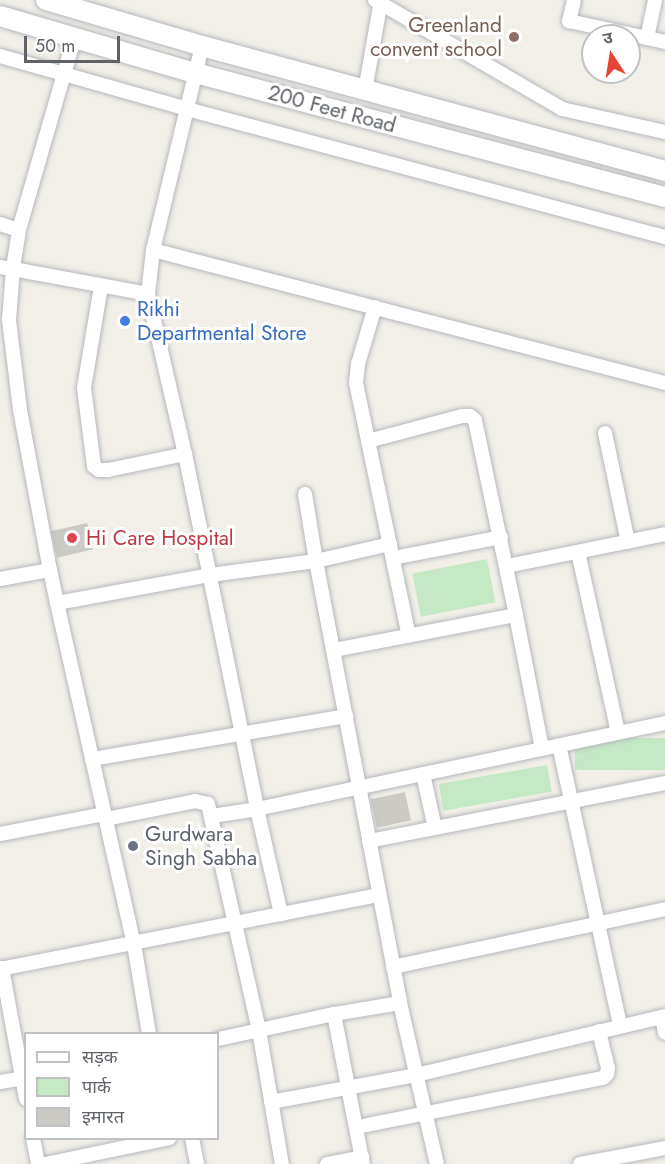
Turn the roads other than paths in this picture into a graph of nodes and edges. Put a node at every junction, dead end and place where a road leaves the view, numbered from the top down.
1 (46, 0) edge
2 (379, 0) edge
3 (574, 0) edge
4 (655, 0) edge
5 (0, 16) edge
6 (647, 38) junction
7 (74, 39) junction
8 (665, 42) edge
9 (202, 46) junction
10 (0, 56) edge
11 (195, 73) junction
12 (64, 75) junction
13 (365, 92) junction
14 (187, 109) junction
15 (665, 132) edge
16 (665, 171) edge
17 (665, 197) edge
18 (0, 224) edge
19 (19, 230) junction
20 (665, 237) edge
21 (153, 250) junction
22 (7, 268) edge
23 (101, 286) junction
24 (148, 294) junction
25 (375, 307) junction
26 (4, 321) edge
27 (665, 383) edge
28 (605, 433) dead end
29 (368, 441) junction
30 (185, 454) junction
31 (305, 494) dead end
32 (665, 534) edge
33 (501, 537) junction
34 (628, 542) junction
35 (390, 544) junction
36 (578, 552) junction
37 (393, 558) junction
38 (316, 561) junction
39 (507, 566) junction
40 (50, 570) junction
41 (210, 575) junction
42 (0, 579) edge
43 (57, 603) junction
44 (516, 615) junction
45 (409, 636) junction
46 (334, 650) junction
47 (346, 716) junction
48 (665, 723) edge
49 (618, 733) junction
50 (242, 734) junction
51 (558, 745) junction
52 (542, 749) junction
53 (92, 759) junction
54 (423, 774) junction
55 (665, 783) edge
56 (360, 787) junction
57 (570, 800) junction
58 (257, 810) junction
59 (212, 816) junction
60 (105, 817) junction
61 (435, 828) junction
62 (0, 834) edge
63 (369, 841) junction
64 (379, 895) junction
65 (665, 909) edge
66 (281, 914) junction
67 (236, 924) junction
68 (598, 924) junction
69 (134, 944) junction
70 (393, 967) junction
71 (1, 969) edge
72 (400, 1003) junction
73 (334, 1014) junction
74 (663, 1016) edge
75 (620, 1025) junction
76 (259, 1030) junction
77 (599, 1031) junction
78 (149, 1032) edge
79 (665, 1033) edge
80 (219, 1039) edge
81 (416, 1075) junction
82 (23, 1078) edge
83 (0, 1082) edge
84 (349, 1087) junction
85 (271, 1102) junction
86 (425, 1112) junction
87 (357, 1127) junction
88 (33, 1140) edge
89 (159, 1140) edge
90 (192, 1140) edge
91 (665, 1148) edge
92 (363, 1161) edge
93 (599, 1162) edge
94 (38, 1164) edge
95 (45, 1164) edge
96 (197, 1164) edge
97 (282, 1164) edge
98 (327, 1164) edge
99 (437, 1164) edge
100 (580, 1164) edge

1 - 9 street
2 - 13 street
2 - 15 street
3 - 6 street
4 - 6 street
5 - 7 street, 200 Feet Road
6 - 8 street
7 - 11 street, 200 Feet Road
7 - 12 street
9 - 11 street
9 - 13 street
10 - 12 street
11 - 14 street
11 - 17 street, 200 Feet Road
12 - 14 street
12 - 19 street
13 - 16 street
14 - 20 street
14 - 21 street
18 - 19 street
19 - 22 street
21 - 24 street
21 - 25 street
22 - 23 street
22 - 26 street
23 - 24 street
23 - 30 street
24 - 30 street
25 - 27 street
25 - 29 street
26 - 40 street
28 - 34 street
29 - 33 street
29 - 35 street
30 - 41 street
31 - 38 street
32 - 34 street
33 - 37 street
33 - 39 street
34 - 36 street
35 - 37 street
35 - 38 street
36 - 39 street
36 - 49 street
37 - 45 street
38 - 41 street
38 - 46 street
39 - 44 street
40 - 42 street
40 - 43 street
41 - 43 street
41 - 50 street
43 - 53 street
44 - 45 street
44 - 52 street
45 - 46 street
46 - 47 street
47 - 50 street
47 - 56 street
48 - 49 street
49 - 51 street
50 - 53 street
50 - 58 street
51 - 52 street
51 - 57 street
52 - 54 street
53 - 60 street
54 - 56 street
54 - 61 street
55 - 57 street
56 - 58 street
56 - 63 street
57 - 61 street
57 - 68 street
58 - 59 street
58 - 66 street
59 - 60 street
59 - 67 street
60 - 62 street
60 - 69 street
61 - 63 street
63 - 64 street
64 - 66 street
64 - 70 street
65 - 68 street
66 - 67 street
67 - 69 street
67 - 76 street
68 - 70 street
68 - 75 street
69 - 71 street
69 - 78 street
70 - 72 street
71 - 82 street
72 - 73 street
72 - 81 street
73 - 76 street
73 - 84 street
74 - 75 street
74 - 79 street
75 - 77 street
76 - 80 street
76 - 85 street
77 - 81 street
77 - 86 street
81 - 84 street
81 - 86 street
82 - 83 street
84 - 85 street
84 - 87 street
85 - 97 street
86 - 87 street
86 - 99 street
87 - 92 street
88 - 94 street
89 - 95 street
90 - 96 street
91 - 93 street
92 - 98 street
93 - 100 street

